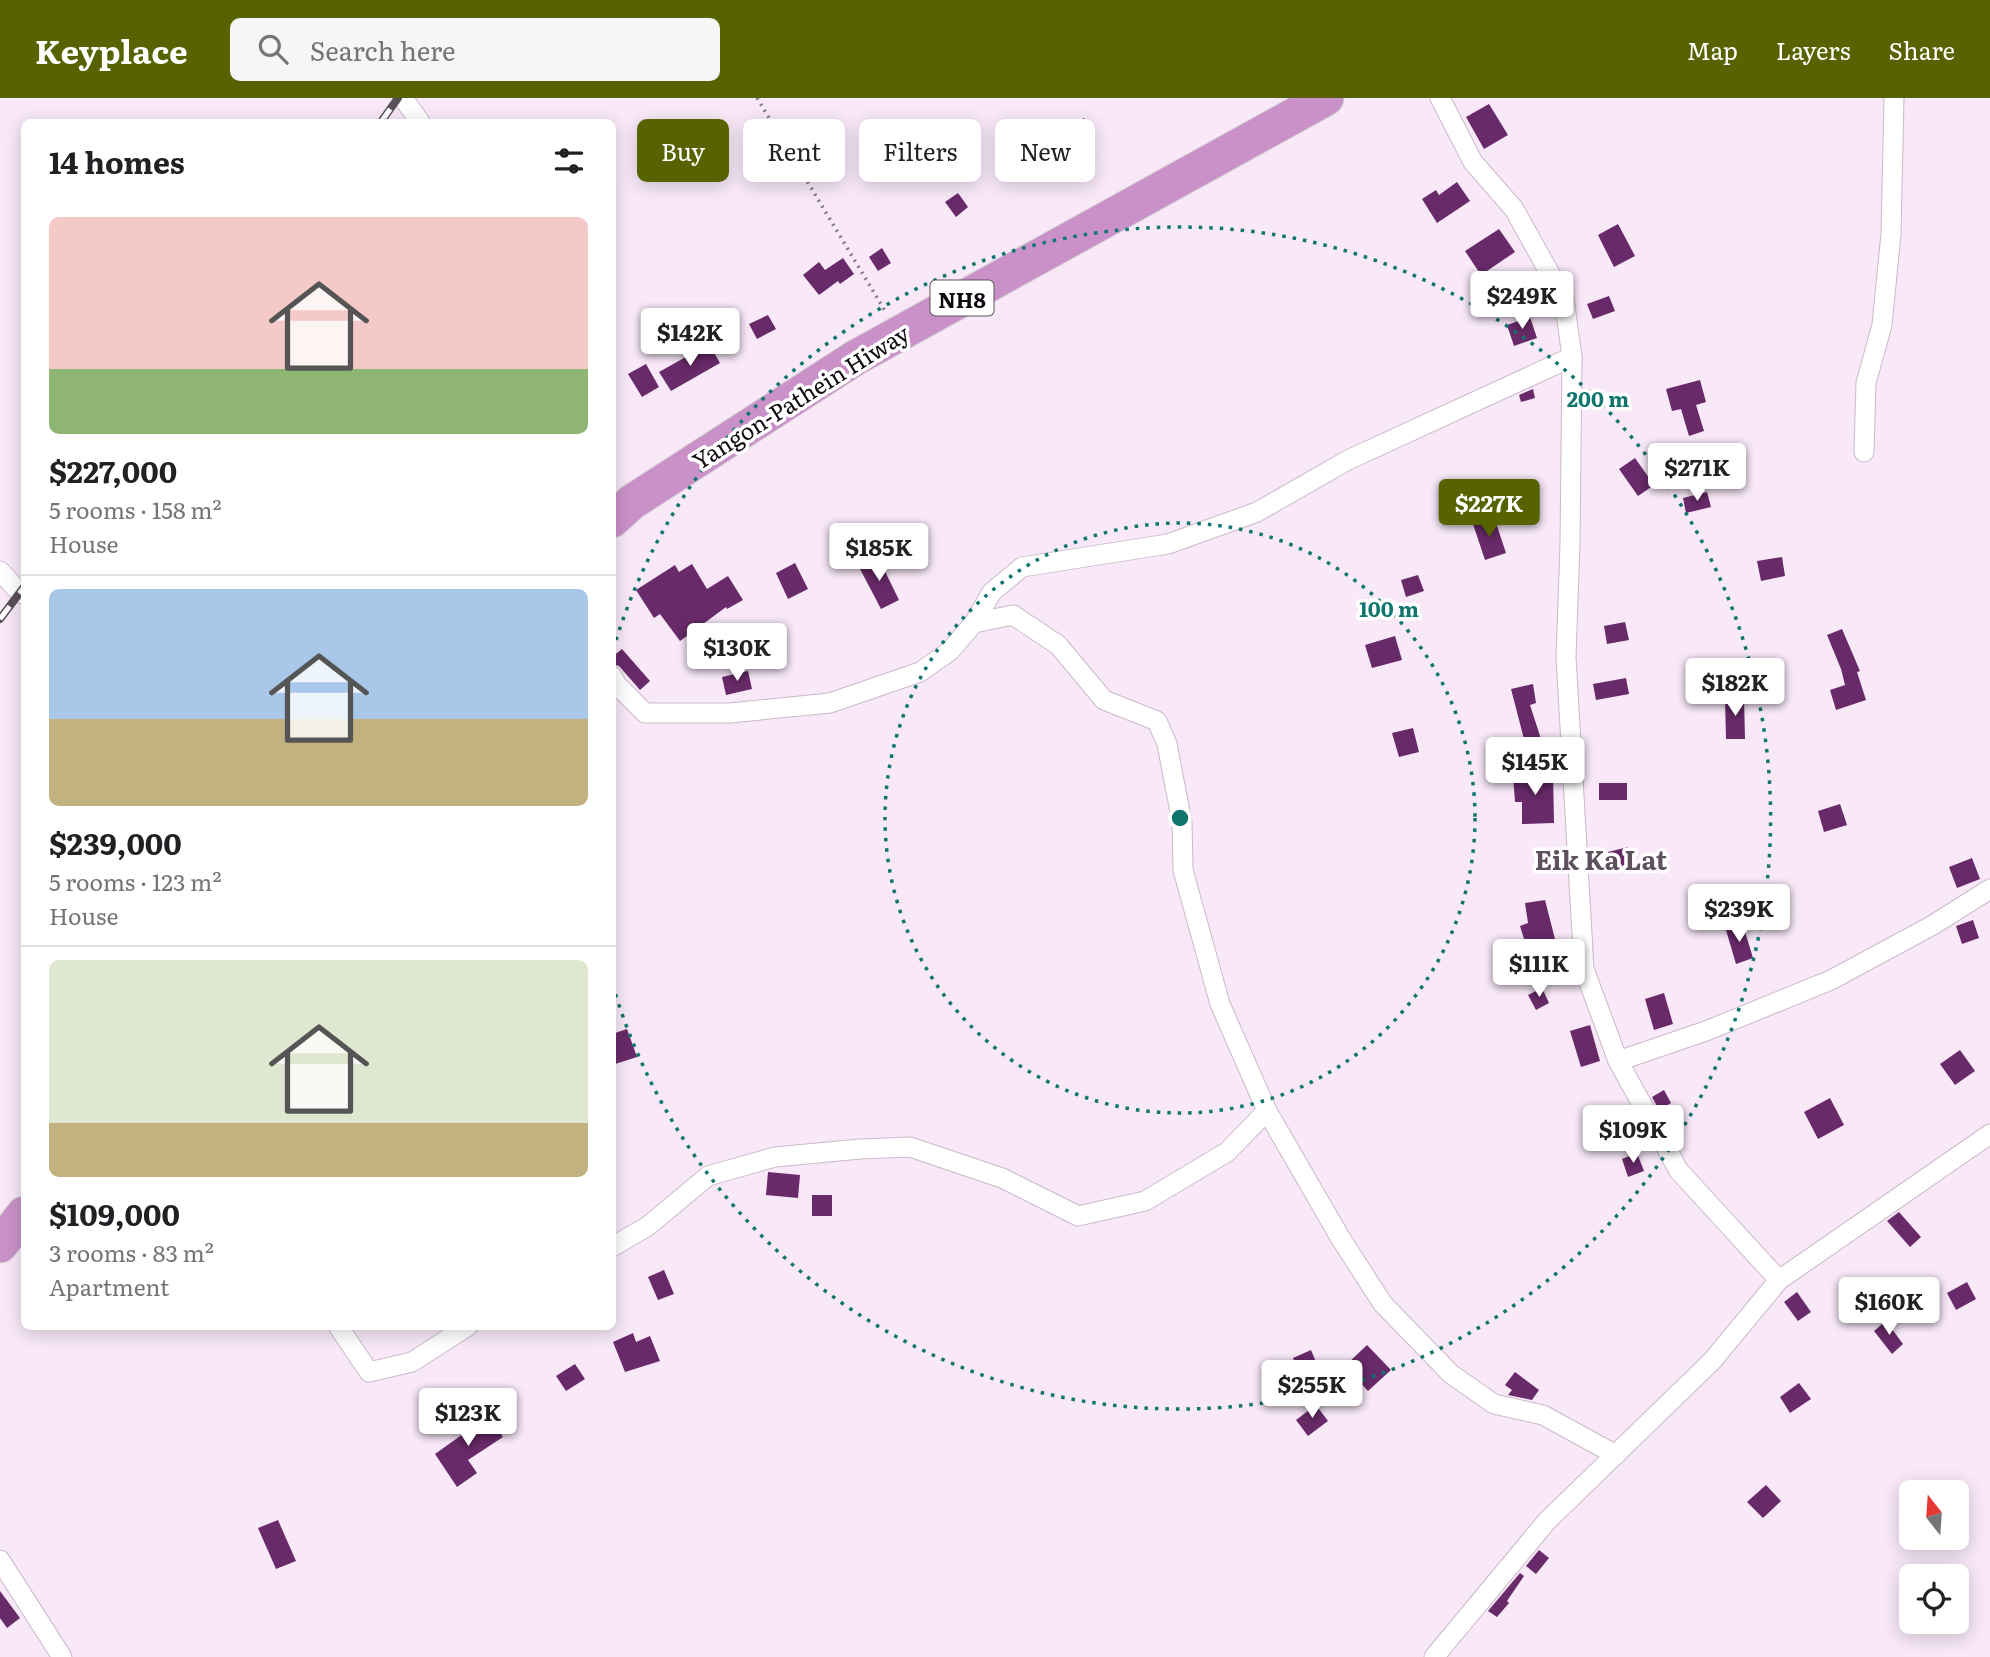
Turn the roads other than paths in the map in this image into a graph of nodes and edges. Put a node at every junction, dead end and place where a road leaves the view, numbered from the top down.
1 (403, 98) edge
2 (1326, 98) edge
3 (1440, 98) edge
4 (1894, 98) edge
5 (418, 119) edge
6 (1572, 357) junction
7 (1864, 452) dead end
8 (616, 514) edge
9 (0, 571) edge
10 (21, 593) edge
11 (974, 623) junction
12 (616, 683) edge
13 (1990, 889) edge
14 (1618, 1061) junction
15 (1267, 1111) junction
16 (1990, 1134) edge
17 (21, 1218) edge
18 (0, 1245) edge
19 (616, 1245) edge
20 (1779, 1280) junction
21 (341, 1330) edge
22 (462, 1330) edge
23 (1615, 1455) junction
24 (0, 1560) edge
25 (62, 1657) edge
26 (1434, 1657) edge

1 - 5 street
2 - 8 highway, Yangon-Pathein Hiway / NH8
3 - 6 street
4 - 7 street
6 - 11 street
6 - 14 street
9 - 10 street
11 - 12 street
11 - 15 street
13 - 14 street
14 - 20 street
15 - 19 street
15 - 23 street
16 - 20 street
17 - 18 highway
20 - 23 street
21 - 22 street
23 - 26 street
24 - 25 street

